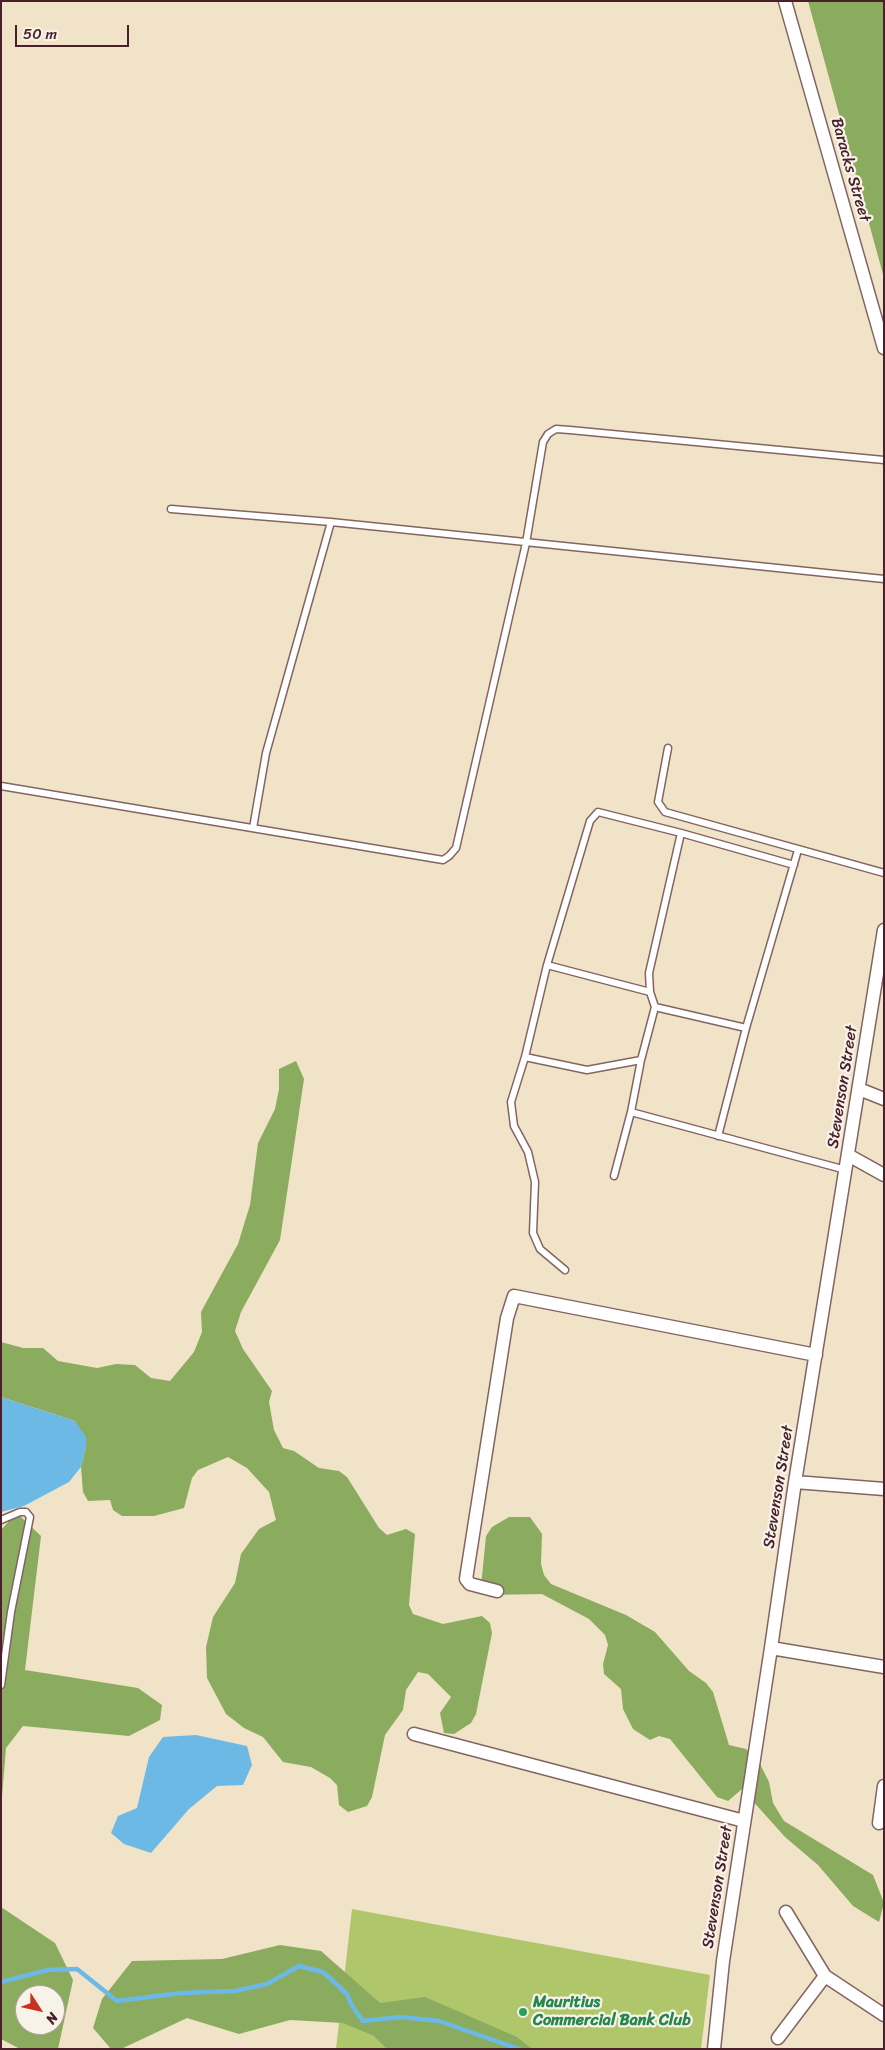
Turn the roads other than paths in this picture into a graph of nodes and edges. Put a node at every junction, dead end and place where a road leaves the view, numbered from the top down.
1 (785, 1) edge
2 (884, 348) edge
3 (884, 460) edge
4 (171, 509) dead end
5 (331, 522) junction
6 (526, 543) junction
7 (884, 579) edge
8 (668, 748) dead end
9 (1, 786) edge
10 (252, 828) junction
11 (681, 833) junction
12 (798, 850) junction
13 (794, 865) junction
14 (884, 873) edge
15 (884, 930) edge
16 (548, 964) junction
17 (650, 992) junction
18 (655, 1007) junction
19 (746, 1028) junction
20 (525, 1057) junction
21 (641, 1060) junction
22 (859, 1089) junction
23 (884, 1099) edge
24 (632, 1112) junction
25 (718, 1136) junction
26 (848, 1155) junction
27 (846, 1170) junction
28 (884, 1175) edge
29 (614, 1176) dead end
30 (565, 1270) dead end
31 (816, 1355) junction
32 (795, 1482) junction
33 (884, 1489) edge
34 (1, 1520) edge
35 (497, 1591) dead end
36 (772, 1648) junction
37 (884, 1667) edge
38 (1, 1685) edge
39 (414, 1734) dead end
40 (884, 1786) edge
41 (744, 1821) junction
42 (879, 1823) dead end
43 (786, 1912) dead end
44 (825, 1976) junction
45 (884, 2015) edge
46 (778, 2038) dead end
47 (714, 2049) edge

1 - 2 street, Baracks Street
3 - 6 lane
4 - 5 lane
5 - 6 lane
5 - 10 lane
6 - 7 lane
6 - 10 lane
8 - 12 lane
9 - 10 lane
11 - 13 lane
11 - 16 lane
11 - 17 lane
12 - 13 lane
12 - 14 lane
13 - 19 lane
15 - 22 street, Stevenson Street
16 - 17 lane
16 - 20 lane
17 - 18 lane
18 - 19 lane
18 - 21 lane
19 - 25 lane
20 - 21 lane
20 - 30 lane
21 - 24 lane
22 - 23 street
22 - 26 street, Stevenson Street
24 - 25 lane
24 - 29 lane
25 - 27 lane
26 - 27 street, Stevenson Street
26 - 28 street
27 - 31 street, Stevenson Street
31 - 32 street, Stevenson Street
31 - 35 street
32 - 33 street
32 - 36 street, Stevenson Street
34 - 38 lane
36 - 37 street
36 - 41 street, Stevenson Street
39 - 41 street
40 - 42 street
41 - 47 street, Stevenson Street
43 - 44 street
44 - 45 street
44 - 46 street

